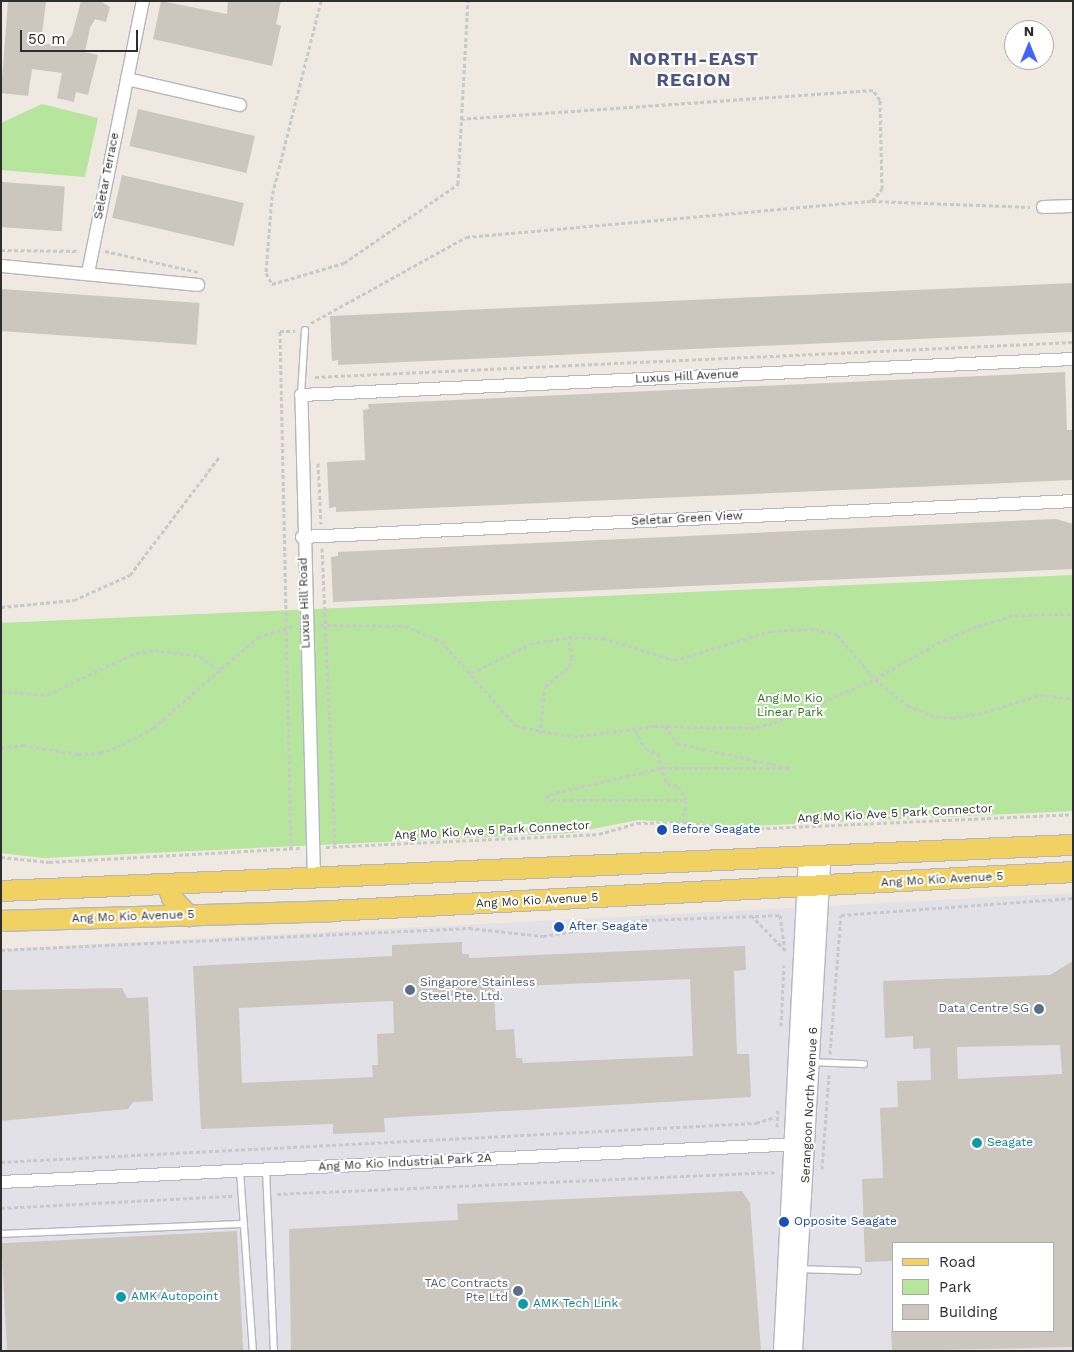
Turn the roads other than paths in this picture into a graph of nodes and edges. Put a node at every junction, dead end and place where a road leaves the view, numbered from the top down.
1 (143, 1) edge
2 (127, 79) junction
3 (240, 105) dead end
4 (1073, 206) edge
5 (1043, 207) road end
6 (1, 266) edge
7 (88, 273) junction
8 (198, 285) road end
9 (305, 330) road end
10 (1073, 359) edge
11 (301, 395) junction
12 (1073, 501) edge
13 (302, 537) junction
14 (1073, 845) edge
15 (814, 858) junction
16 (1073, 872) edge
17 (314, 877) junction
18 (167, 884) junction
19 (813, 887) junction
20 (1, 891) edge
21 (189, 916) junction
22 (1, 921) edge
23 (804, 1061) junction
24 (864, 1064) dead end
25 (801, 1144) junction
26 (266, 1170) junction
27 (240, 1171) junction
28 (1, 1182) edge
29 (244, 1224) junction
30 (1, 1234) edge
31 (793, 1268) junction
32 (858, 1271) dead end
33 (253, 1351) edge
34 (274, 1351) edge
35 (782, 1351) edge
36 (794, 1351) edge

1 - 2 street, Seletar Terrace
2 - 3 street
2 - 7 street, Seletar Terrace
4 - 5 street
6 - 7 street
7 - 8 street
9 - 11 lane, Luxus Hill Road
10 - 11 street, Luxus Hill Avenue
11 - 13 street, Luxus Hill Road
12 - 13 street, Seletar Green View
13 - 17 street, Luxus Hill Road
14 - 15 main road
15 - 17 main road
15 - 19 street, Serangoon North Avenue 6
16 - 19 main road, Ang Mo Kio Avenue 5
17 - 18 main road
18 - 20 main road
18 - 21 main road
19 - 21 main road, Ang Mo Kio Avenue 5
19 - 23 street, Serangoon North Avenue 6
21 - 22 main road, Ang Mo Kio Avenue 5
23 - 24 lane
23 - 25 street, Serangoon North Avenue 6
25 - 26 street, Ang Mo Kio Industrial Park 2A
25 - 31 street, Serangoon North Avenue 6
26 - 27 street, Ang Mo Kio Industrial Park 2A
26 - 34 lane
27 - 28 street, Ang Mo Kio Industrial Park 2A
27 - 29 lane
29 - 30 lane
29 - 33 lane
31 - 32 lane
31 - 35 street, Serangoon North Avenue 6
31 - 36 street, Serangoon North Avenue 6

